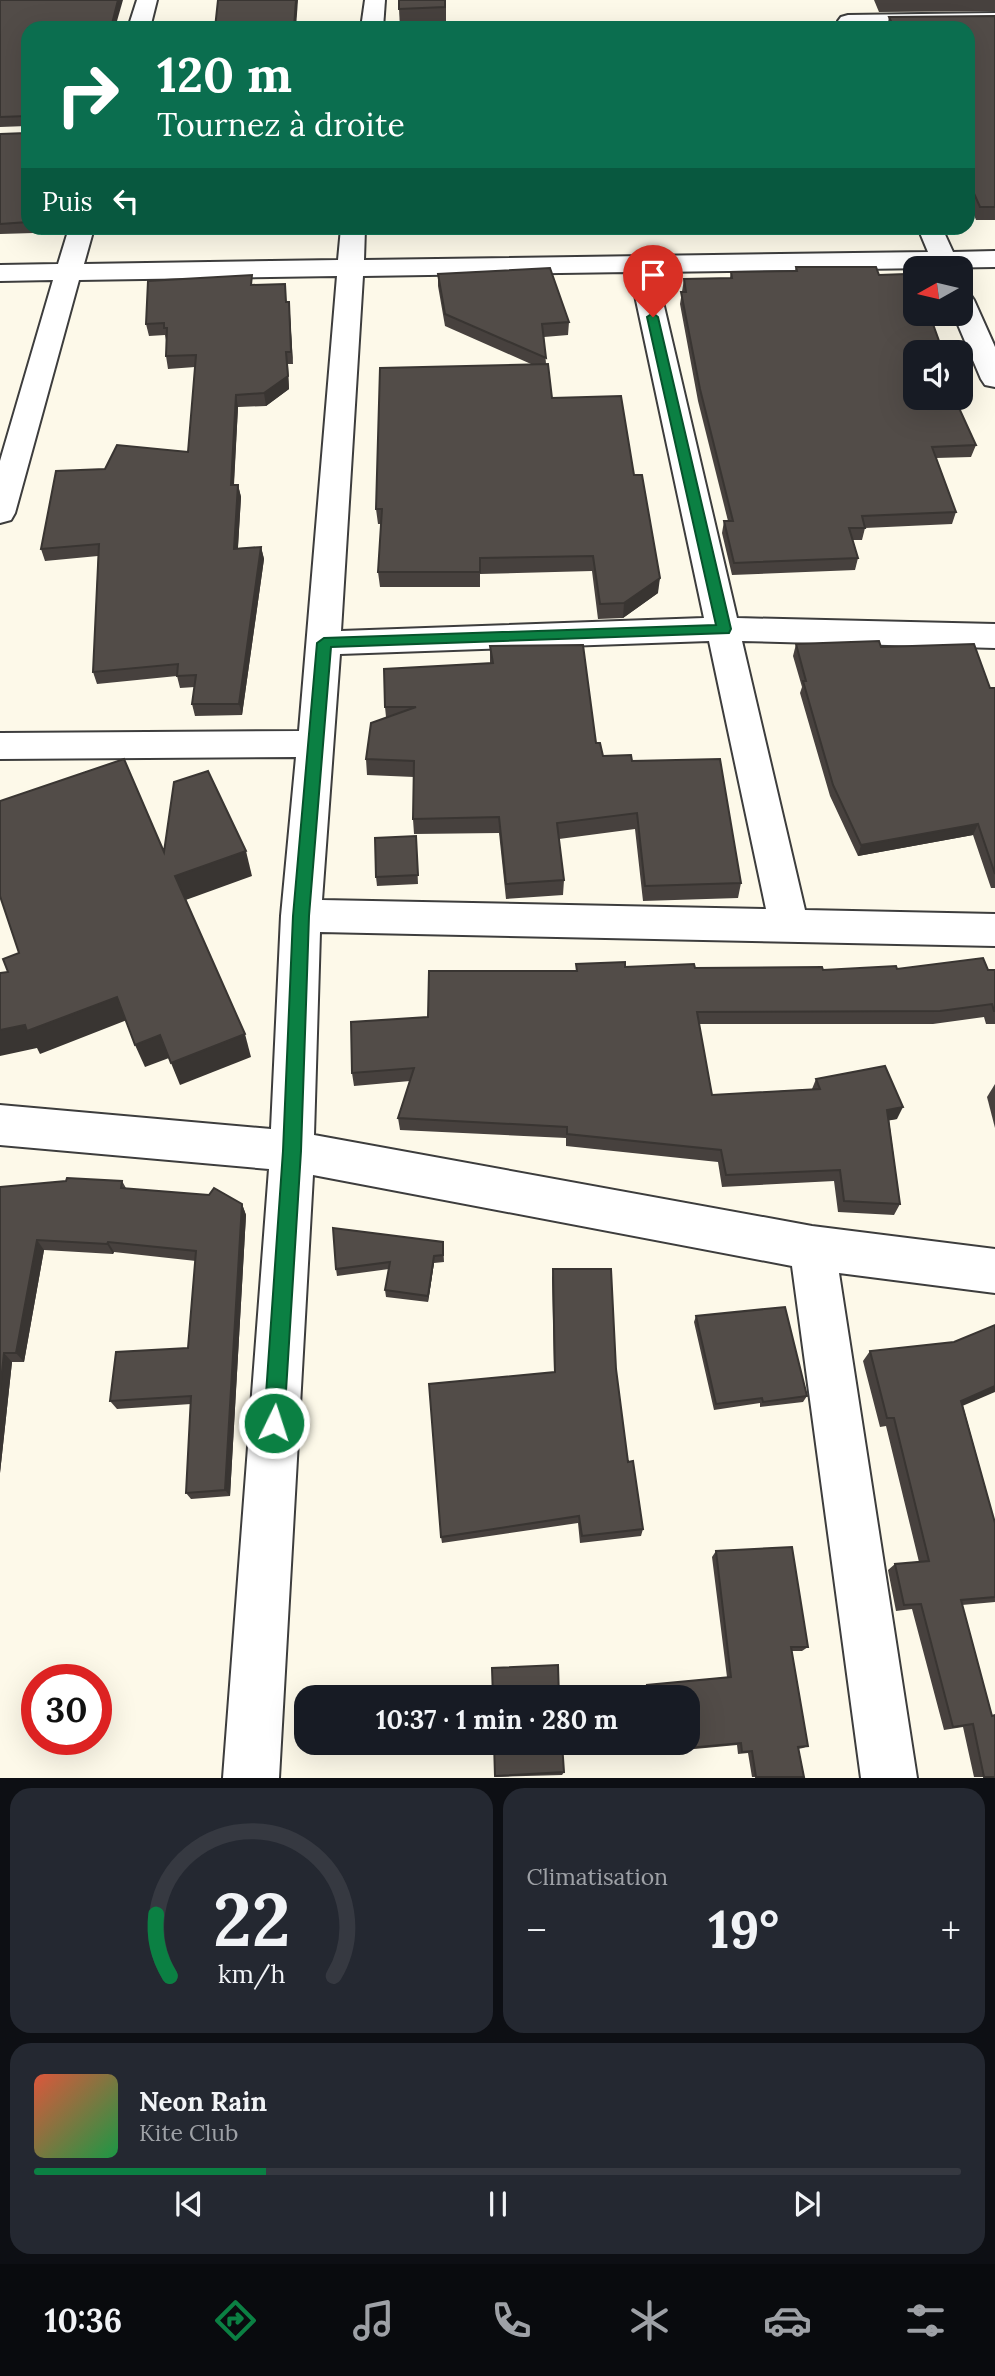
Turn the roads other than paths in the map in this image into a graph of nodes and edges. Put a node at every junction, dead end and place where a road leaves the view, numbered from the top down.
1 (147, 0) edge
2 (375, 0) edge
3 (839, 0) edge
4 (995, 19) edge
5 (141, 21) edge
6 (373, 21) edge
7 (848, 21) edge
8 (937, 21) edge
9 (79, 235) edge
10 (352, 235) edge
11 (933, 235) edge
12 (942, 256) edge
13 (995, 259) edge
14 (973, 261) edge
15 (641, 264) junction
16 (903, 264) edge
17 (349, 268) junction
18 (69, 272) junction
19 (0, 273) edge
20 (972, 326) edge
21 (995, 379) edge
22 (0, 513) edge
23 (724, 629) junction
24 (995, 636) edge
25 (324, 643) junction
26 (316, 744) junction
27 (0, 746) edge
28 (301, 916) junction
29 (789, 925) junction
30 (995, 930) edge
31 (0, 1125) edge
32 (292, 1151) junction
33 (812, 1248) junction
34 (995, 1270) edge
35 (251, 1777) edge
36 (889, 1777) edge

1 - 5 street
2 - 6 street
3 - 7 street
4 - 8 street
9 - 18 street
10 - 17 street
11 - 12 street
13 - 14 street
15 - 16 street
15 - 17 street
15 - 23 street
17 - 18 street
17 - 25 street
18 - 19 street
18 - 22 street
20 - 21 street
23 - 24 street
23 - 25 street
23 - 29 street
25 - 26 street
26 - 27 street
26 - 28 street
28 - 29 street
28 - 32 street
29 - 30 street
31 - 32 street
32 - 33 street
32 - 35 street
33 - 34 street
33 - 36 street

